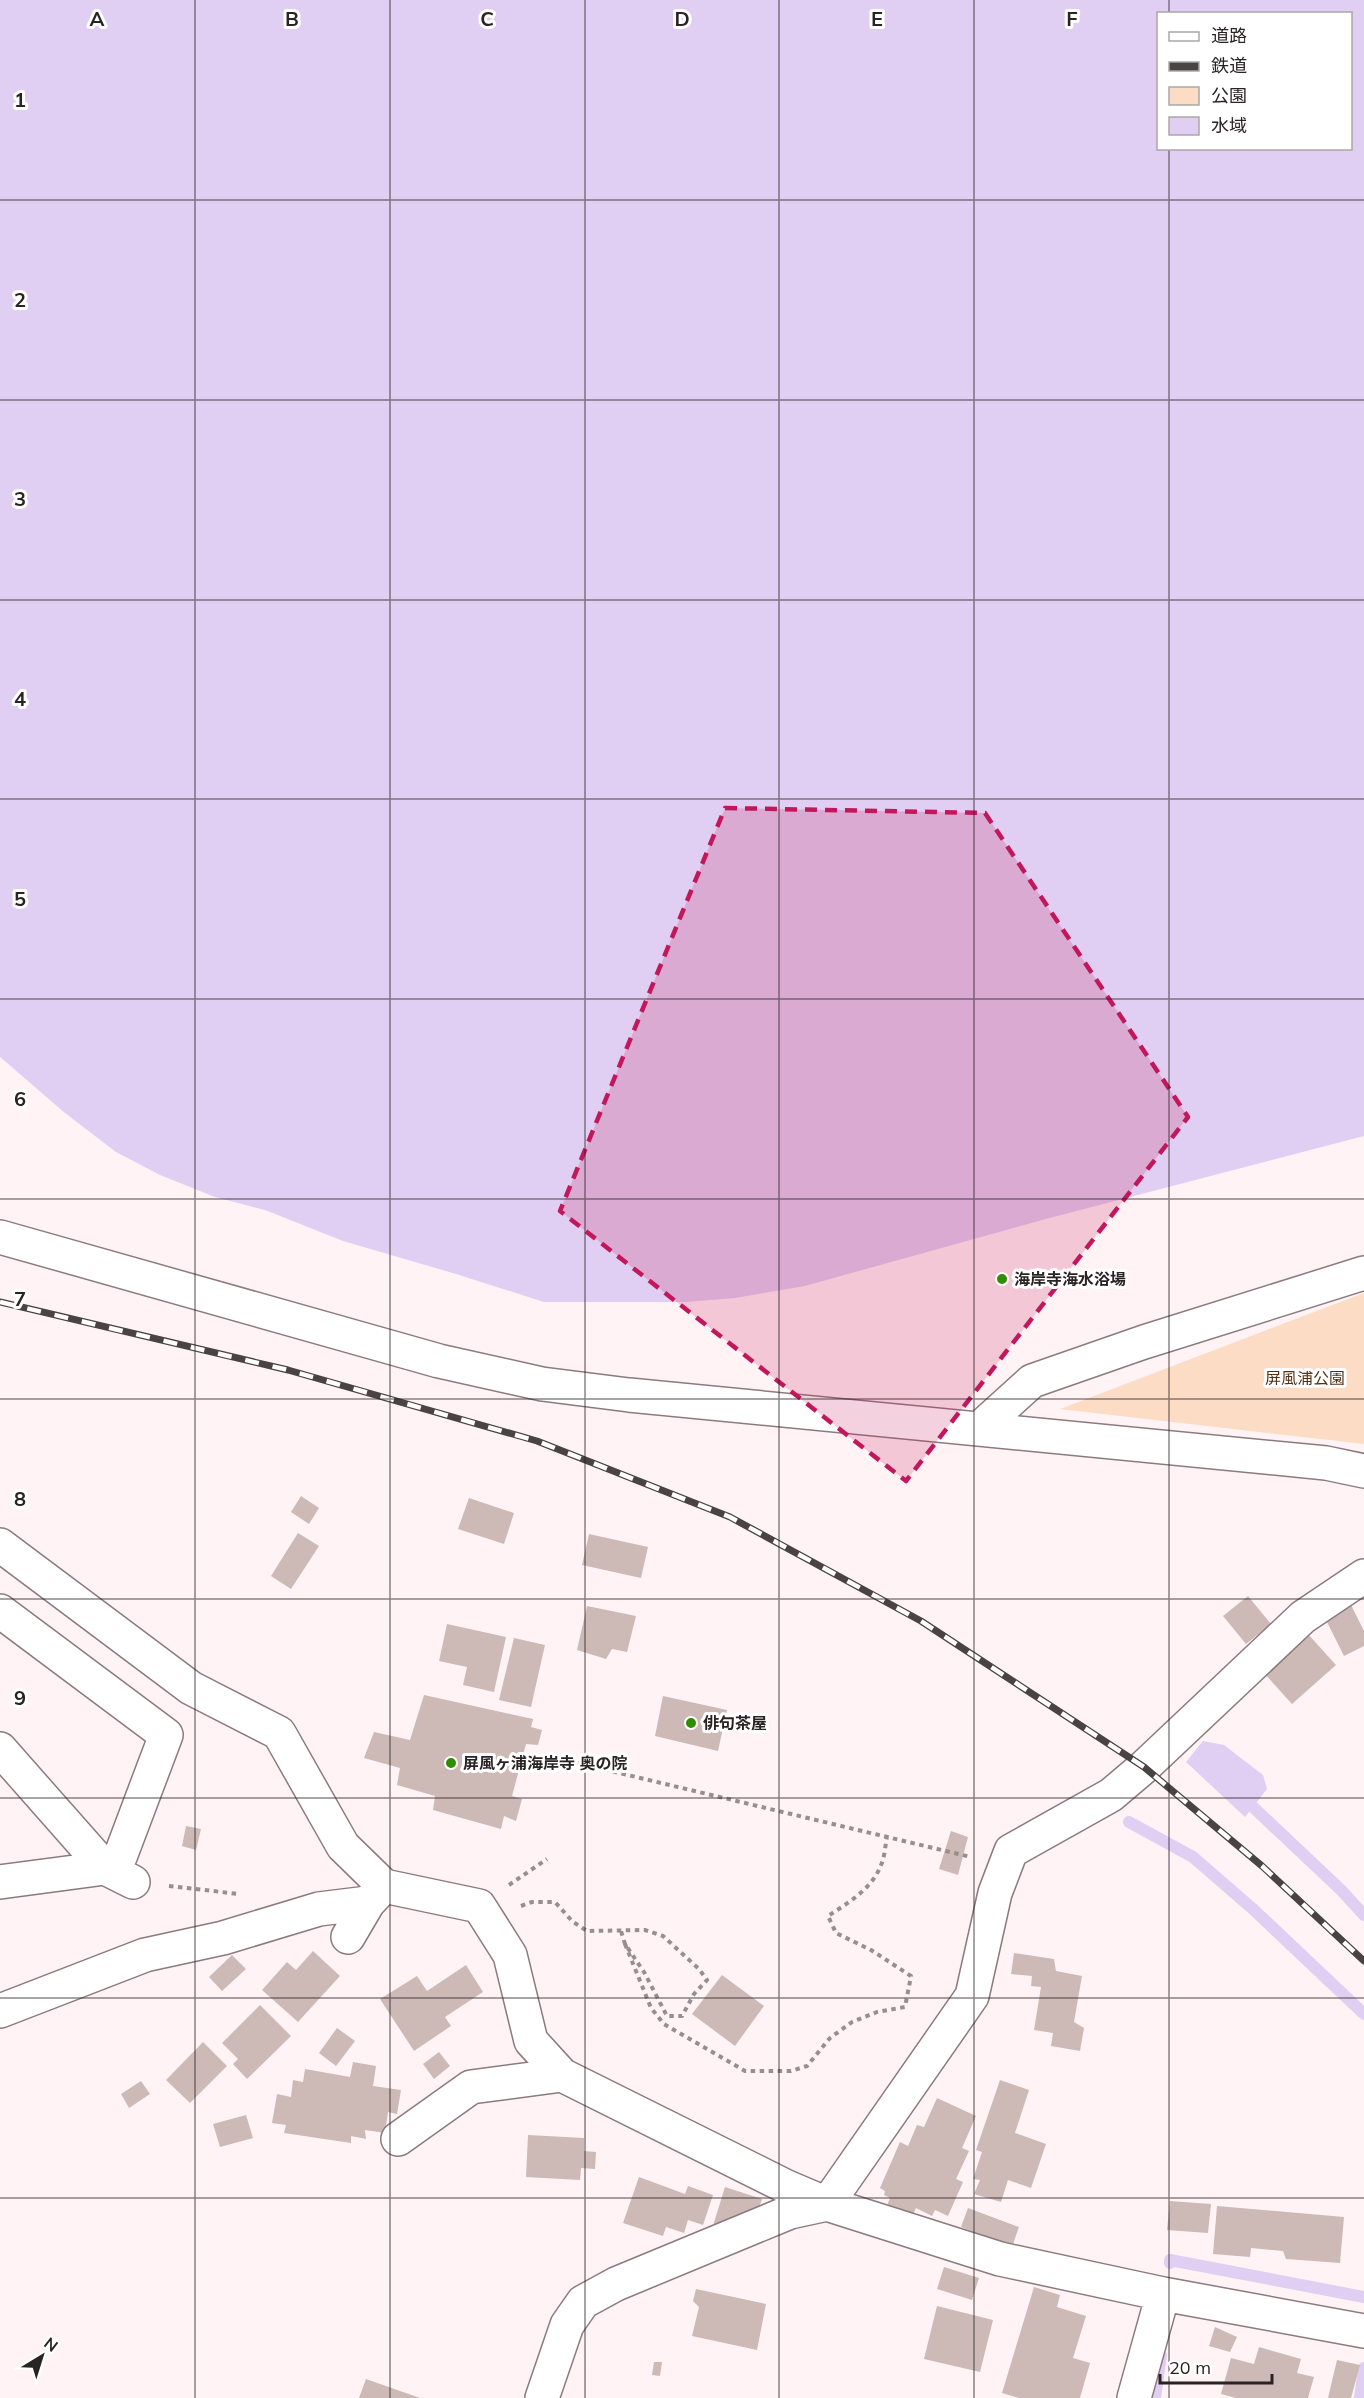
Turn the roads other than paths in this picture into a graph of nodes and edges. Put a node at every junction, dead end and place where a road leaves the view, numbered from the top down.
1 (0, 1237) edge
2 (1364, 1274) edge
3 (979, 1429) junction
4 (1364, 1471) edge
5 (0, 1545) edge
6 (1364, 1576) edge
7 (0, 1611) edge
8 (0, 1749) edge
9 (118, 1875) junction
10 (0, 1882) edge
11 (376, 1894) junction
12 (348, 1937) dead end
13 (0, 2011) edge
14 (562, 2075) junction
15 (398, 2139) dead end
16 (827, 2204) junction
17 (1163, 2294) junction
18 (1364, 2331) edge
19 (542, 2398) edge
20 (1134, 2398) edge

1 - 3 street
2 - 3 street
3 - 4 street
5 - 11 street
6 - 16 street
7 - 9 street
8 - 9 street
9 - 10 street
11 - 12 street
11 - 13 street
11 - 14 street
14 - 15 street
14 - 16 street
16 - 17 street
16 - 19 street
17 - 18 street
17 - 20 street

